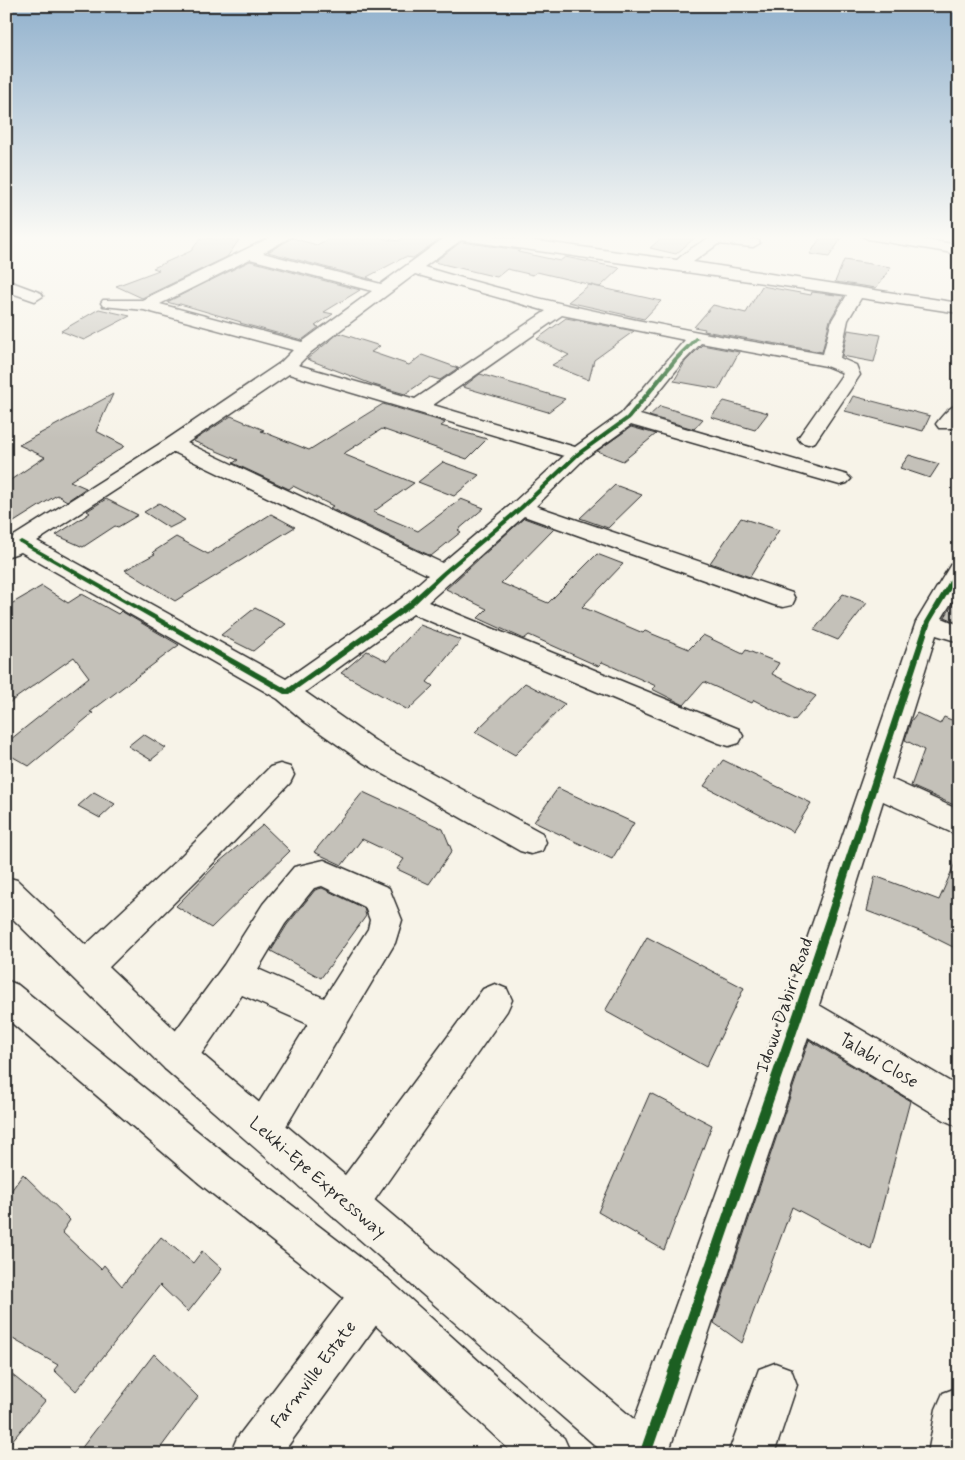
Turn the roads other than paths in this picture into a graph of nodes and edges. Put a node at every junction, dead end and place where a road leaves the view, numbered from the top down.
1 (111, 303) edge
2 (149, 303) edge
3 (368, 303) edge
4 (535, 303) edge
5 (850, 303) edge
6 (928, 303) edge
7 (145, 305) junction
8 (959, 308) edge
9 (559, 309) junction
10 (697, 338) junction
11 (305, 348) junction
12 (830, 361) junction
13 (286, 367) junction
14 (420, 405) junction
15 (628, 418) junction
16 (808, 438) dead end
17 (173, 444) junction
18 (578, 454) junction
19 (840, 479) dead end
20 (521, 508) junction
21 (14, 546) edge
22 (959, 568) edge
23 (444, 573) junction
24 (782, 599) dead end
25 (411, 604) junction
26 (943, 628) edge
27 (287, 692) junction
28 (729, 736) dead end
29 (280, 775) dead end
30 (873, 783) junction
31 (959, 824) edge
32 (531, 842) dead end
33 (6, 890) edge
34 (86, 968) junction
35 (236, 976) junction
36 (6, 996) edge
37 (495, 1000) dead end
38 (799, 1012) junction
39 (332, 1018) junction
40 (178, 1057) junction
41 (959, 1108) edge
42 (264, 1130) junction
43 (348, 1204) junction
44 (373, 1294) junction
45 (775, 1385) dead end
46 (959, 1409) edge
47 (253, 1454) edge
48 (548, 1454) edge
49 (640, 1454) edge
50 (645, 1454) edge
51 (752, 1454) edge
52 (950, 1454) edge

1 - 7 main road
2 - 7 main road
3 - 11 main road
4 - 9 main road
5 - 12 main road
6 - 8 main road
7 - 11 main road
9 - 10 main road
9 - 14 main road
10 - 12 main road
10 - 15 main road
11 - 13 main road
12 - 16 main road
13 - 14 main road
13 - 17 main road
14 - 18 main road
15 - 18 main road
15 - 19 main road
17 - 21 main road
17 - 23 main road
18 - 20 main road
20 - 23 main road
20 - 24 main road
21 - 27 main road
22 - 26 main road, Idowu Dabiri Road
23 - 25 main road
25 - 27 main road
25 - 28 main road
26 - 30 main road, Idowu Dabiri Road
27 - 32 main road
29 - 34 main road
30 - 31 main road
30 - 38 main road, Idowu Dabiri Road
33 - 34 main road, Lekki-Epe Expressway
34 - 40 main road, Lekki-Epe Expressway
35 - 39 main road
35 - 39 main road
35 - 40 main road
36 - 44 main road
37 - 43 main road
38 - 41 main road, Talabi Close
38 - 50 main road, Idowu Dabiri Road
39 - 42 main road
40 - 42 main road, Lekki-Epe Expressway
42 - 43 main road, Lekki-Epe Expressway
43 - 49 main road, Lekki-Epe Expressway
44 - 47 main road, Farmville Estate
44 - 48 main road
45 - 51 main road
46 - 52 main road

